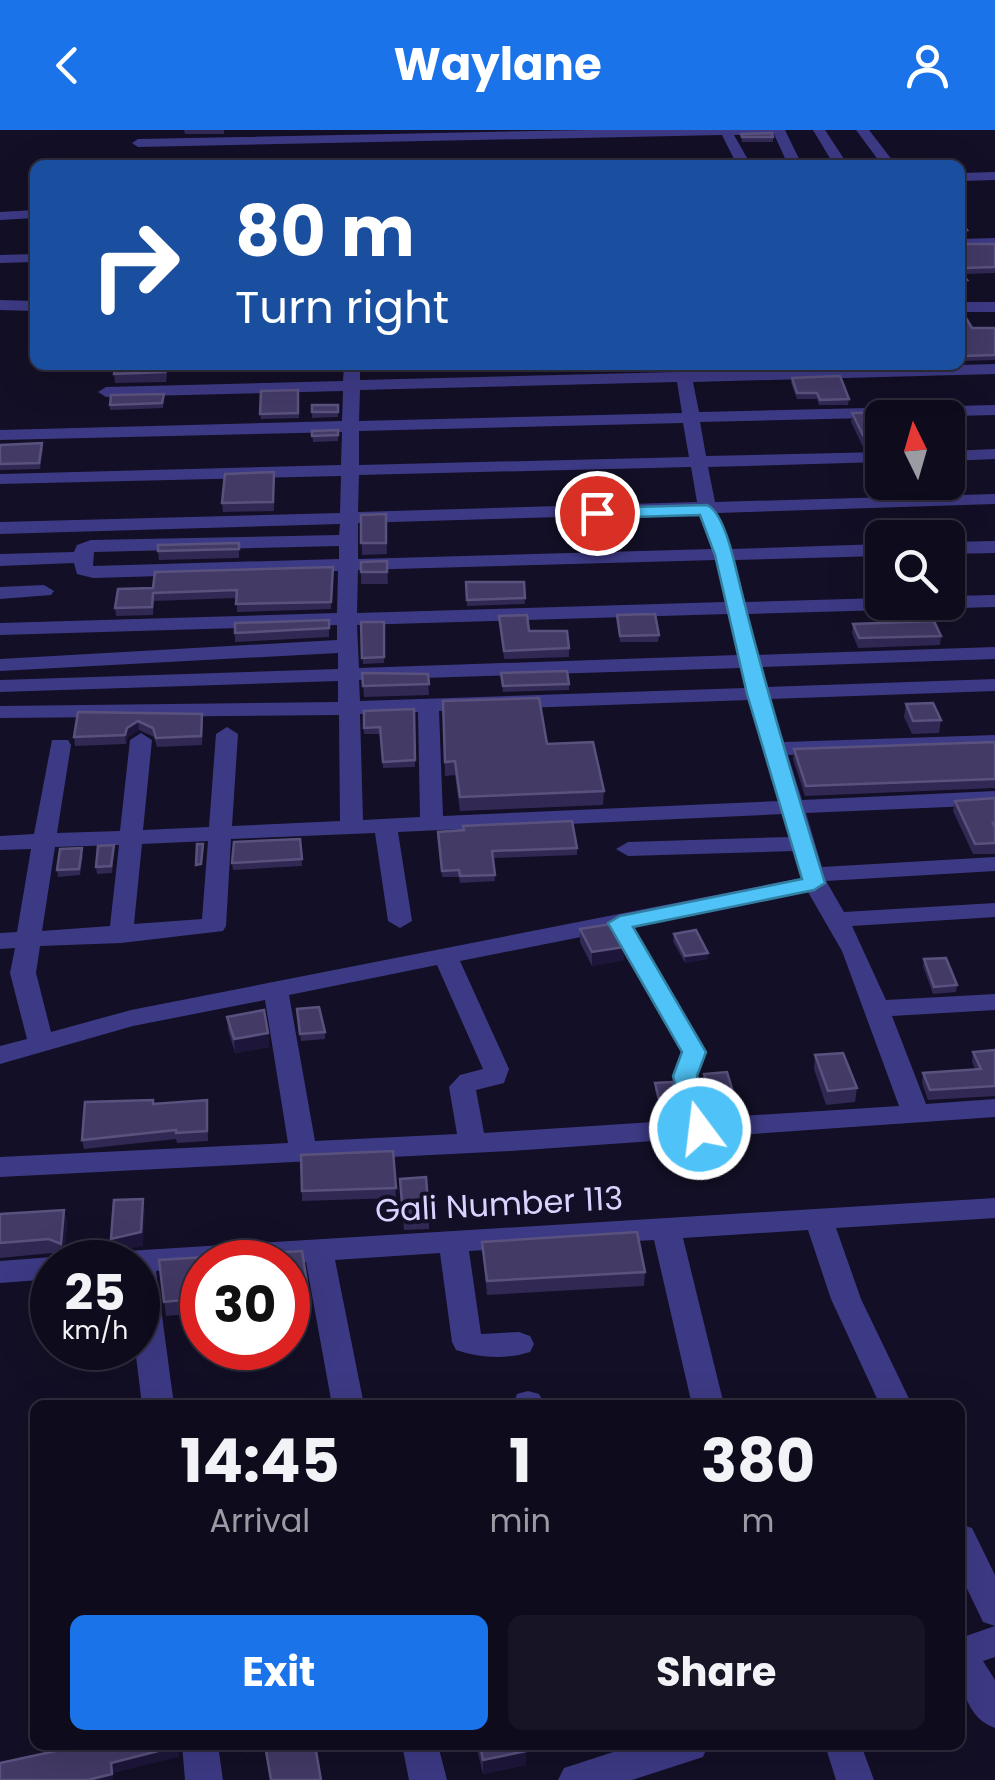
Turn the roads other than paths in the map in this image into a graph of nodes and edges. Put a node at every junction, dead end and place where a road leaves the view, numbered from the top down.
1 (765, 130) edge
2 (778, 130) edge
3 (819, 130) edge
4 (862, 130) edge
5 (651, 131) edge
6 (709, 131) edge
7 (726, 131) edge
8 (510, 132) edge
9 (545, 132) edge
10 (594, 132) edge
11 (397, 133) edge
12 (449, 133) edge
13 (355, 134) edge
14 (140, 136) edge
15 (135, 160) dead end
16 (741, 160) edge
17 (793, 160) edge
18 (838, 160) edge
19 (885, 160) edge
20 (995, 176) edge
21 (965, 177) edge
22 (30, 214) edge
23 (0, 216) edge
24 (995, 242) edge
25 (965, 243) edge
26 (30, 258) edge
27 (0, 259) edge
28 (0, 304) edge
29 (30, 306) edge
30 (965, 307) edge
31 (995, 307) edge
32 (965, 366) edge
33 (995, 369) edge
34 (417, 370) edge
35 (781, 370) edge
36 (683, 371) edge
37 (531, 373) edge
38 (474, 374) edge
39 (352, 376) edge
40 (418, 384) junction
41 (106, 392) dead end
42 (995, 410) edge
43 (693, 418) junction
44 (352, 426) junction
45 (0, 435) edge
46 (995, 454) edge
47 (965, 455) edge
48 (865, 457) edge
49 (696, 462) junction
50 (352, 471) junction
51 (0, 480) edge
52 (995, 499) edge
53 (707, 510) junction
54 (352, 517) junction
55 (0, 528) edge
56 (351, 540) junction
57 (995, 547) edge
58 (965, 548) edge
59 (865, 551) edge
60 (724, 555) junction
61 (83, 557) junction
62 (0, 560) edge
63 (350, 566) junction
64 (44, 591) dead end
65 (0, 593) edge
66 (995, 600) edge
67 (965, 601) edge
68 (865, 605) edge
69 (738, 609) junction
70 (347, 618) junction
71 (0, 629) edge
72 (348, 646) junction
73 (995, 652) edge
74 (749, 661) junction
75 (0, 666) edge
76 (348, 676) junction
77 (995, 685) edge
78 (0, 686) edge
79 (756, 694) junction
80 (428, 706) junction
81 (349, 708) junction
82 (0, 712) edge
83 (227, 734) dead end
84 (140, 740) dead end
85 (995, 742) edge
86 (60, 745) dead end
87 (775, 749) junction
88 (995, 798) edge
89 (792, 807) junction
90 (432, 824) junction
91 (386, 826) junction
92 (352, 828) junction
93 (222, 834) junction
94 (131, 838) junction
95 (45, 842) junction
96 (0, 844) edge
97 (804, 844) junction
98 (628, 849) dead end
99 (995, 864) edge
100 (813, 879) junction
101 (995, 910) edge
102 (836, 920) junction
103 (400, 922) dead end
104 (620, 923) junction
105 (121, 935) junction
106 (28, 940) junction
107 (0, 941) edge
108 (446, 958) junction
109 (276, 991) junction
110 (995, 1002) edge
111 (877, 1009) junction
112 (40, 1044) junction
113 (0, 1055) edge
114 (995, 1108) edge
115 (916, 1114) junction
116 (700, 1129) junction
117 (472, 1143) junction
118 (303, 1150) junction
119 (0, 1167) edge
120 (995, 1208) edge
121 (819, 1220) junction
122 (666, 1229) junction
123 (452, 1242) junction
124 (318, 1249) junction
125 (160, 1260) edge
126 (30, 1270) edge
127 (0, 1272) edge
128 (519, 1344) dead end
129 (152, 1370) edge
130 (157, 1400) edge
131 (347, 1400) edge
132 (707, 1400) edge
133 (894, 1400) edge
134 (965, 1548) edge
135 (995, 1611) edge
136 (995, 1641) edge
137 (965, 1652) edge
138 (965, 1662) edge
139 (995, 1712) edge
140 (201, 1750) edge
141 (421, 1750) edge
142 (674, 1750) edge
143 (845, 1750) edge
144 (631, 1763) edge
145 (204, 1780) edge
146 (428, 1780) edge
147 (577, 1780) edge
148 (855, 1780) edge

1 - 2 street
1 - 7 street
2 - 17 street
3 - 18 street
4 - 19 street
5 - 6 street
5 - 10 street
6 - 7 street
7 - 16 street
8 - 9 street
8 - 12 street
9 - 10 street
11 - 12 street
11 - 13 street
13 - 14 street
14 - 15 street
20 - 21 street
22 - 23 street
24 - 25 street
26 - 27 street
28 - 29 street
30 - 31 street
32 - 33 street
34 - 40 street
35 - 36 street
36 - 37 street
36 - 43 street
37 - 38 street
38 - 40 street
39 - 40 street
39 - 41 street
39 - 44 street
42 - 43 street
43 - 44 street
43 - 49 street
44 - 45 street
44 - 50 street
46 - 47 street
48 - 49 street
49 - 50 street
49 - 53 street
50 - 51 street
50 - 54 street
52 - 53 street
53 - 54 street
53 - 60 street
54 - 55 street
54 - 56 street
56 - 61 street
56 - 63 street
57 - 58 street
59 - 60 street
60 - 63 street
60 - 69 street
61 - 62 street
61 - 63 street
63 - 70 street
64 - 65 street
66 - 67 street
68 - 69 street
69 - 70 street
69 - 74 street
70 - 71 street
70 - 72 street
72 - 75 street
72 - 76 street
73 - 74 street
74 - 76 street
74 - 79 street
76 - 78 street
76 - 81 street
77 - 79 street
79 - 80 street
79 - 87 street
80 - 81 street
80 - 90 street
81 - 82 street
81 - 92 street
83 - 93 street
84 - 94 street
85 - 87 street
86 - 95 street
87 - 89 street
88 - 89 street
89 - 90 street
89 - 97 street
90 - 91 street
91 - 92 street
91 - 103 street
92 - 93 street
93 - 94 street
93 - 105 street
94 - 95 street
94 - 105 street
95 - 96 street
95 - 106 street
97 - 98 street
97 - 100 street
99 - 100 street
100 - 102 street
100 - 104 street
101 - 102 street
102 - 111 street
104 - 108 street
104 - 116 street
105 - 106 street
106 - 107 street
106 - 112 street
108 - 109 street
108 - 117 street
109 - 112 street
109 - 118 street
110 - 111 street
111 - 115 street
112 - 113 street
114 - 115 street
115 - 116 street
116 - 117 street
117 - 118 street
118 - 119 street
120 - 121 street, Gali Number 113
121 - 122 street, Gali Number 113
121 - 133 street
122 - 123 street, Gali Number 113
122 - 132 street
123 - 124 street, Gali Number 113
123 - 128 street
124 - 125 street, Gali Number 113
124 - 131 street
126 - 127 street
129 - 130 street
134 - 135 street
136 - 137 street
138 - 139 street
140 - 145 street
141 - 146 street
142 - 144 street
143 - 148 street
144 - 147 street

